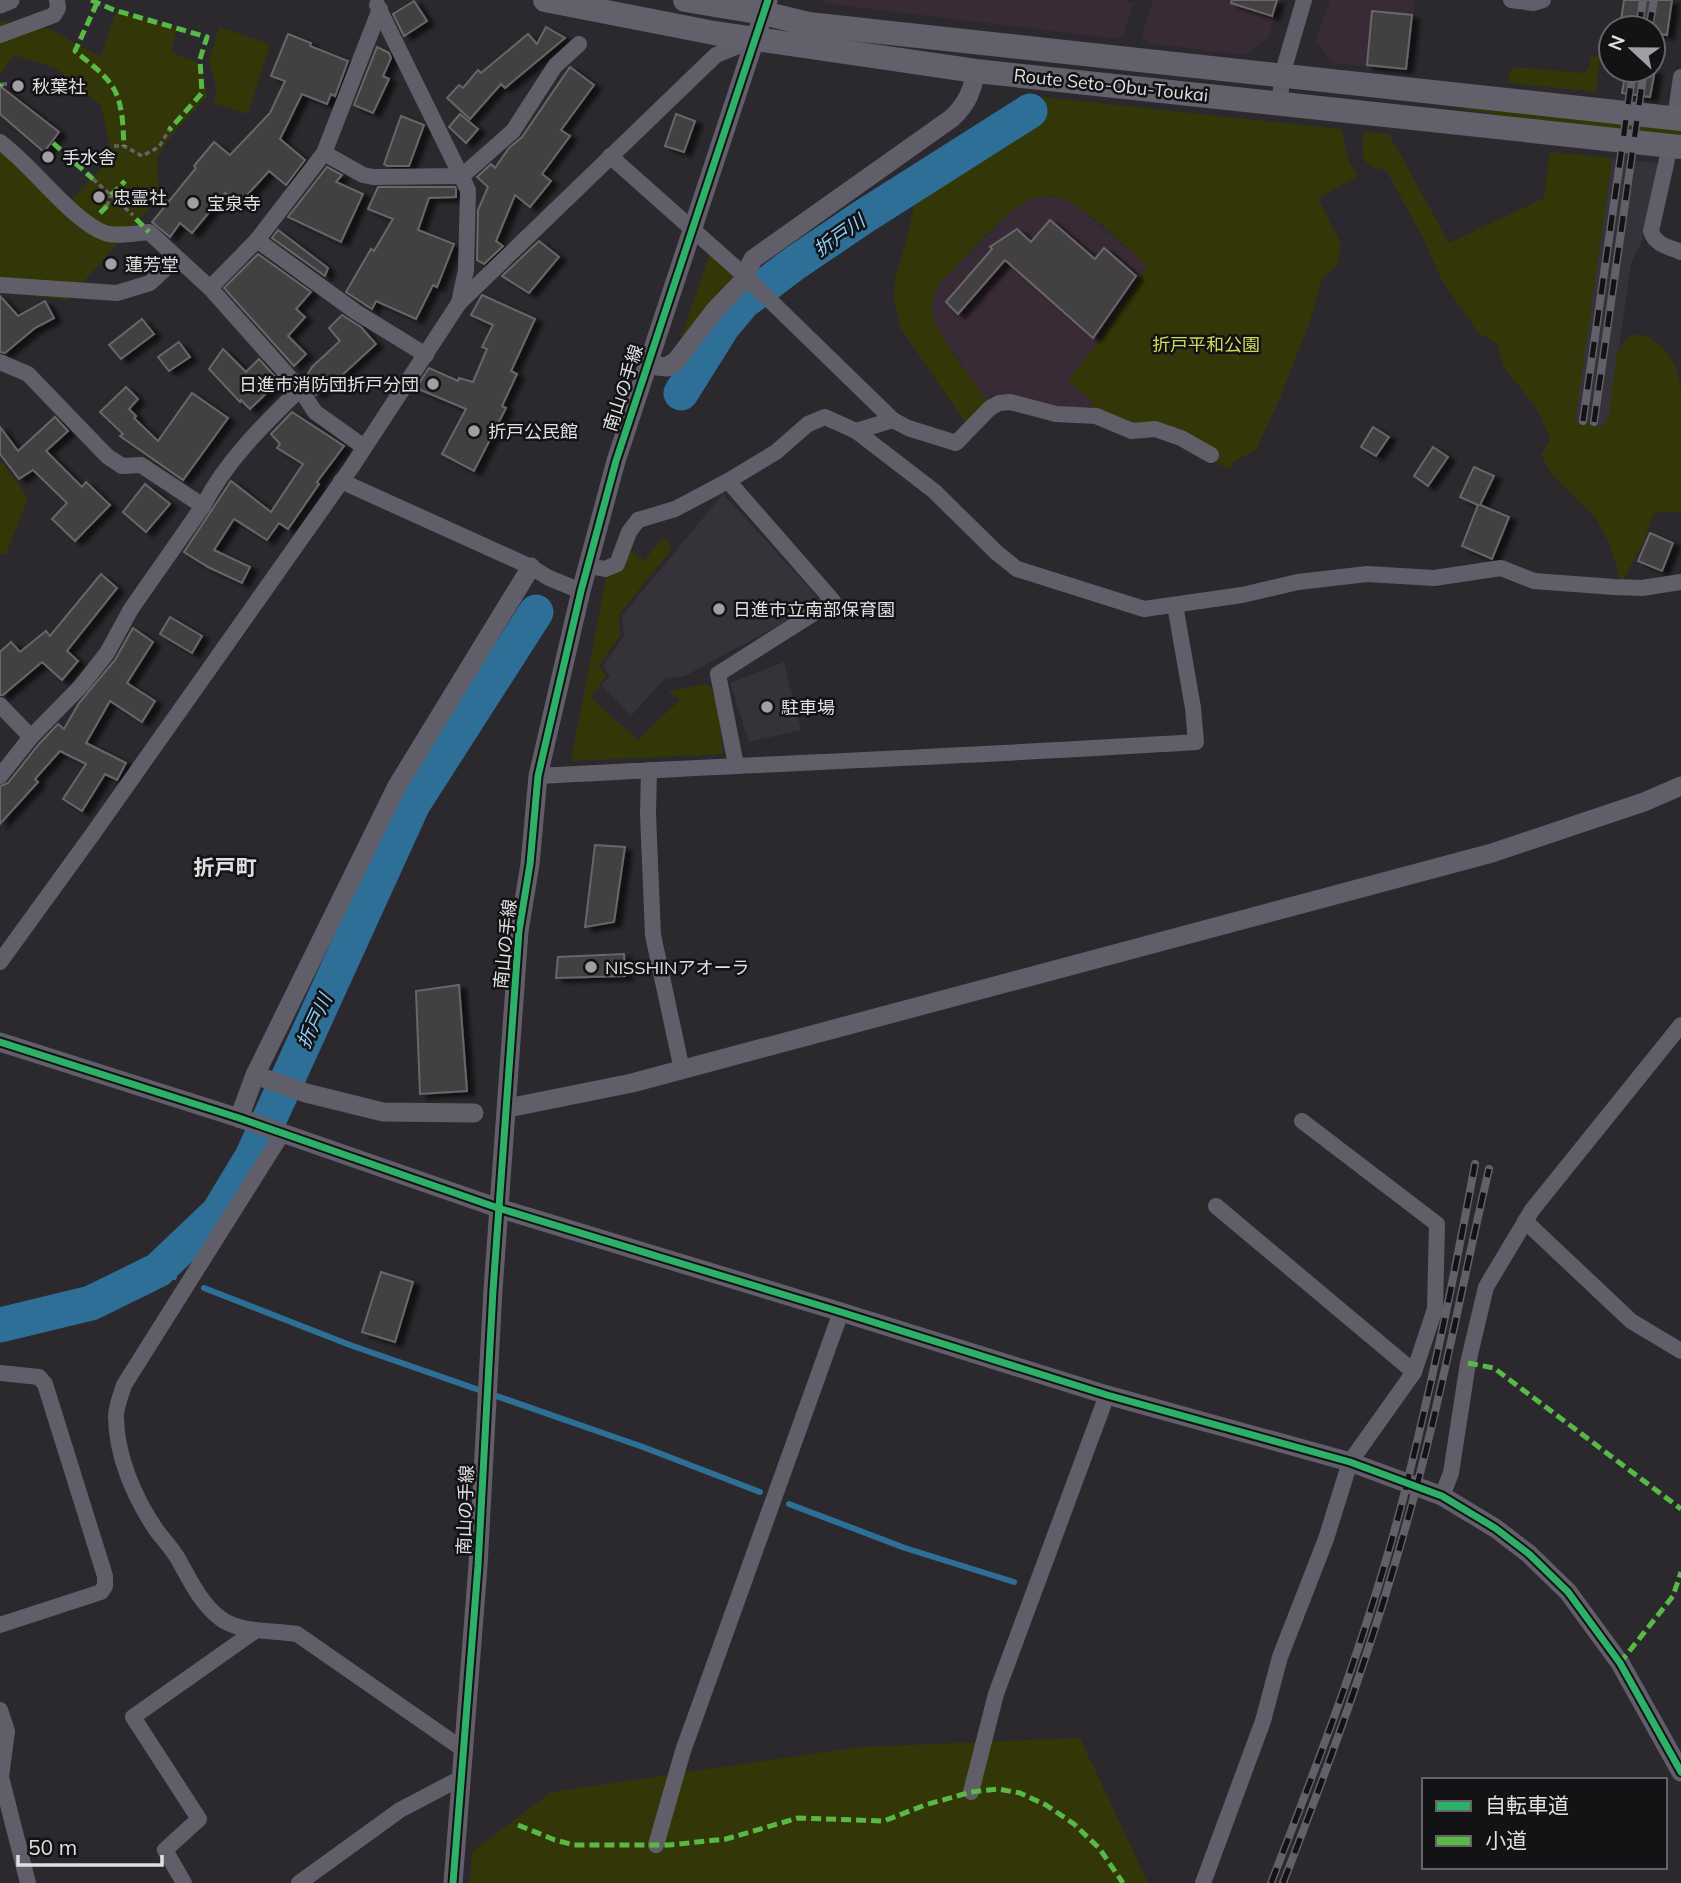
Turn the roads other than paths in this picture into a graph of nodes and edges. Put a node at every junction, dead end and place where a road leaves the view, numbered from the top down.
1 (10, 0) edge
2 (57, 0) edge
3 (545, 0) edge
4 (685, 0) edge
5 (1304, 0) edge
6 (1511, 0) edge
7 (1543, 0) edge
8 (0, 4) edge
9 (377, 4) edge
10 (766, 6) edge
11 (0, 35) edge
12 (755, 38) junction
13 (579, 44) dead end
14 (976, 71) junction
15 (1282, 75) junction
16 (1681, 77) edge
17 (1280, 103) junction
18 (1678, 119) edge
19 (0, 142) edge
20 (1676, 147) edge
21 (324, 153) junction
22 (610, 156) junction
23 (462, 176) junction
24 (693, 228) junction
25 (257, 240) junction
26 (1681, 252) edge
27 (177, 258) junction
28 (747, 279) junction
29 (0, 285) edge
30 (210, 288) junction
31 (459, 303) junction
32 (426, 355) junction
33 (0, 362) edge
34 (647, 365) junction
35 (300, 389) junction
36 (894, 420) junction
37 (856, 431) junction
38 (364, 447) junction
39 (1211, 455) dead end
40 (341, 481) junction
41 (728, 481) junction
42 (203, 506) junction
43 (589, 566) junction
44 (531, 567) junction
45 (1681, 582) edge
46 (581, 591) junction
47 (1175, 605) junction
48 (0, 705) edge
49 (31, 737) junction
50 (736, 765) junction
51 (649, 770) junction
52 (0, 776) edge
53 (538, 776) junction
54 (1681, 786) edge
55 (0, 962) edge
56 (1681, 1025) edge
57 (0, 1042) edge
58 (681, 1070) junction
59 (256, 1075) junction
60 (508, 1108) junction
61 (474, 1113) dead end
62 (240, 1118) junction
63 (1302, 1121) dead end
64 (282, 1134) junction
65 (1216, 1206) dead end
66 (498, 1209) junction
67 (1525, 1221) junction
68 (841, 1311) junction
69 (1681, 1351) edge
70 (1414, 1372) junction
71 (0, 1373) edge
72 (1107, 1395) junction
73 (1350, 1462) junction
74 (1441, 1496) junction
75 (1, 1619) edge
76 (255, 1631) junction
77 (0, 1710) edge
78 (464, 1750) junction
79 (1681, 1773) edge
80 (461, 1778) junction
81 (971, 1792) dead end
82 (656, 1845) dead end
83 (28, 1883) edge
84 (184, 1883) edge
85 (299, 1883) edge
86 (453, 1883) edge
87 (1203, 1883) edge

1 - 8 street
2 - 11 street
3 - 12 main road, Route Seto-Obu-Toukai
4 - 10 main road, Route Seto-Obu-Toukai
5 - 15 street
6 - 7 street
9 - 21 street
9 - 23 street
10 - 12 street, 南山の手線
10 - 15 main road, Route Seto-Obu-Toukai
12 - 14 main road, Route Seto-Obu-Toukai
12 - 22 street
12 - 24 street, 南山の手線
13 - 23 street
14 - 17 main road, Route Seto-Obu-Toukai
14 - 28 street
15 - 17 street
15 - 18 main road, Route Seto-Obu-Toukai
16 - 18 street
17 - 20 main road, Route Seto-Obu-Toukai
19 - 27 street
20 - 26 street
21 - 23 street
21 - 25 street
22 - 24 street
22 - 31 street
23 - 31 street
24 - 28 street
24 - 34 street, 南山の手線
25 - 30 street
25 - 32 street
27 - 29 street
27 - 30 street
28 - 34 street
28 - 36 street
30 - 35 street
31 - 32 street
32 - 38 street
33 - 42 street
34 - 43 street, 南山の手線
35 - 38 street
35 - 42 street
36 - 37 street
36 - 39 street
37 - 41 street
37 - 47 street
38 - 40 street
40 - 44 street
40 - 55 street
41 - 43 street
41 - 50 street
42 - 49 street
43 - 46 street, 南山の手線
44 - 46 street
44 - 59 street
45 - 47 street
46 - 53 street, 南山の手線
47 - 50 street
48 - 49 street
49 - 52 street
50 - 51 street
51 - 53 street
51 - 58 street
53 - 60 street, 南山の手線
54 - 58 street
56 - 67 street
57 - 62 street
58 - 60 street
59 - 61 street
59 - 62 street
60 - 66 street, 南山の手線
62 - 64 street
63 - 70 street
64 - 66 street
64 - 76 street
65 - 70 street
66 - 68 street
66 - 78 street, 南山の手線
67 - 69 street
67 - 74 street
68 - 72 street
68 - 82 street
70 - 73 street
71 - 75 street
72 - 73 street
72 - 81 street
73 - 74 street
73 - 87 street
74 - 79 street
76 - 78 street
76 - 84 street
77 - 83 street
78 - 80 street, 南山の手線
80 - 85 street
80 - 86 street, 南山の手線

